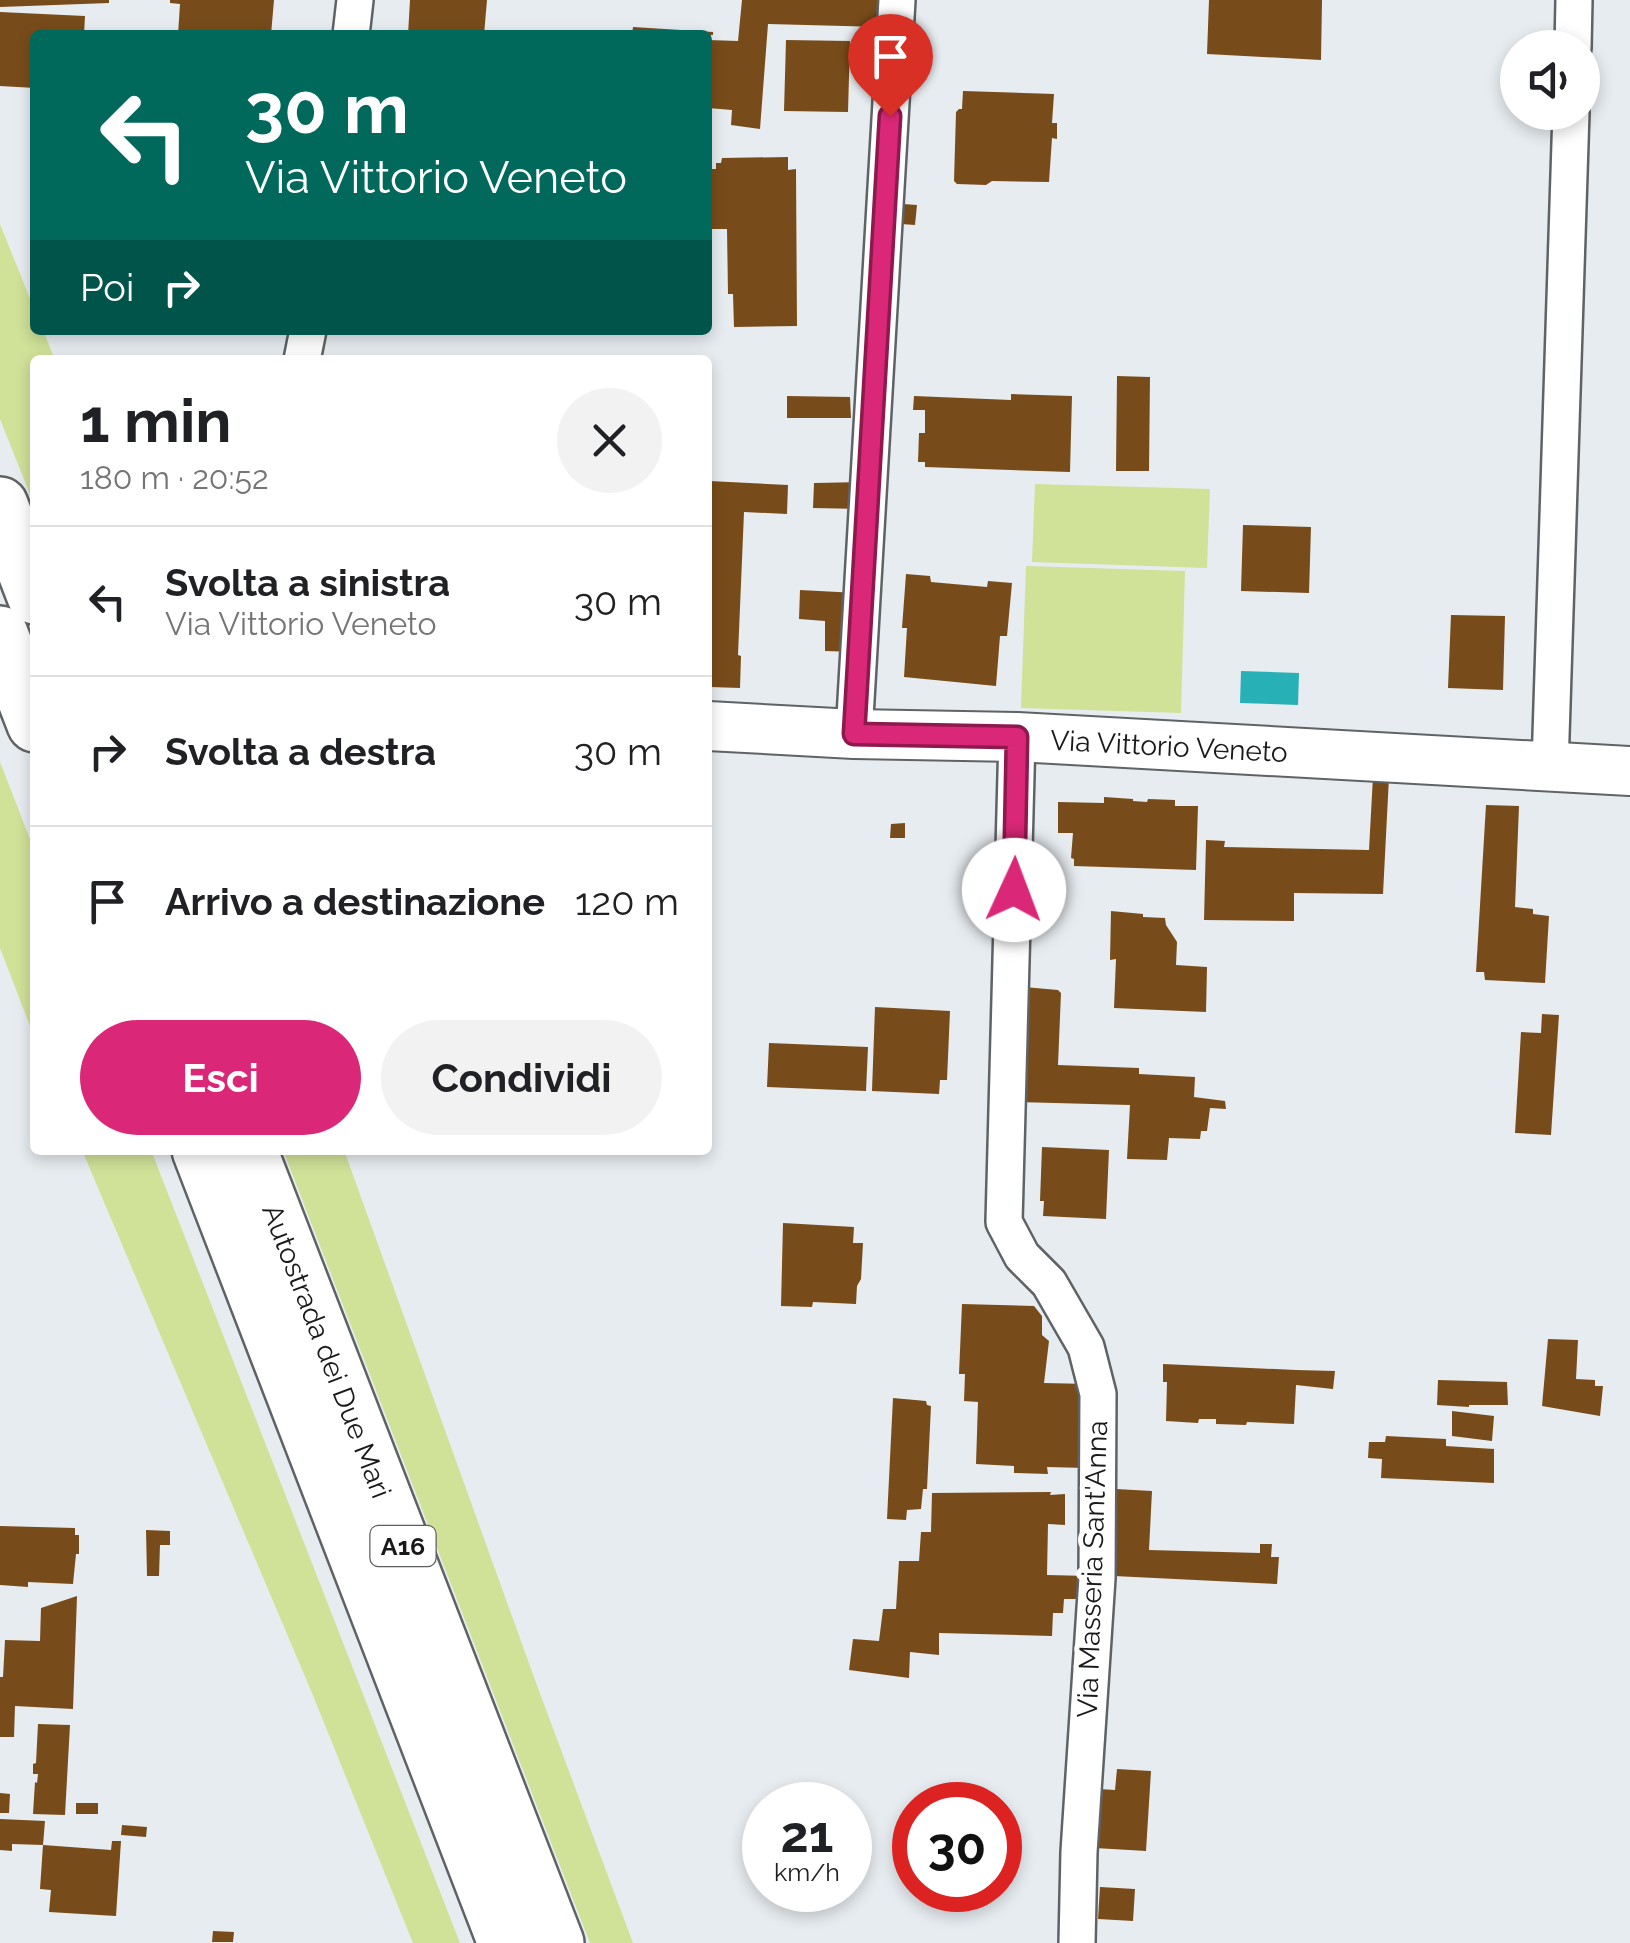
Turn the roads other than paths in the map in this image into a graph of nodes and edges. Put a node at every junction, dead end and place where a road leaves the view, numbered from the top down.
1 (356, 0) edge
2 (897, 0) edge
3 (1574, 0) edge
4 (353, 30) edge
5 (1573, 30) edge
6 (1570, 130) edge
7 (0, 505) edge
8 (30, 583) edge
9 (0, 634) edge
10 (30, 711) edge
11 (712, 726) edge
12 (854, 734) junction
13 (1017, 737) junction
14 (1550, 767) junction
15 (1630, 771) edge
16 (202, 1155) edge
17 (251, 1155) edge
18 (506, 1943) edge
19 (556, 1943) edge
20 (1077, 1943) edge

1 - 4 street
2 - 12 street
3 - 5 street
6 - 14 street
7 - 8 highway
9 - 10 highway
11 - 12 street, Via Vittorio Veneto
12 - 13 street, Via Vittorio Veneto
13 - 14 street, Via Vittorio Veneto
13 - 20 street, Via Masseria Sant'Anna
14 - 15 street, Via Vittorio Veneto
16 - 18 highway, Autostrada dei Due Mari / A16
17 - 19 highway, Autostrada dei Due Mari / A16

